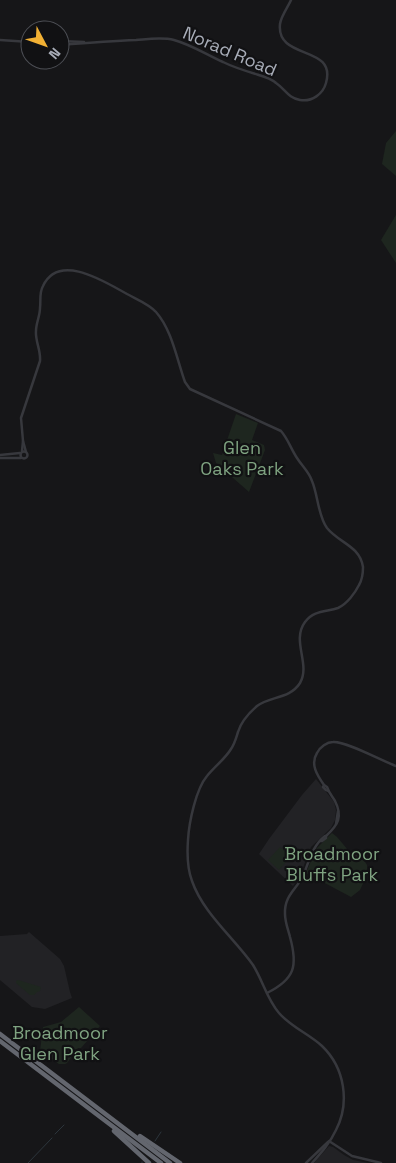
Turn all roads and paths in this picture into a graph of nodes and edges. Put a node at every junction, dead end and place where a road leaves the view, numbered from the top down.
1 (292, 0) edge
2 (0, 40) edge
3 (20, 41) edge
4 (70, 43) edge
5 (23, 441) junction
6 (21, 452) junction
7 (26, 452) junction
8 (0, 456) edge
9 (22, 458) junction
10 (396, 766) edge
11 (266, 993) junction
12 (0, 1034) edge
13 (0, 1041) edge
14 (95, 1113) junction
15 (107, 1115) junction
16 (330, 1141) junction
17 (149, 1163) edge
18 (161, 1163) edge
19 (170, 1163) edge
20 (180, 1163) edge
21 (306, 1163) edge
22 (312, 1163) edge
23 (381, 1163) edge

1 - 4 street, Norad Road
2 - 3 street
5 - 6 street
5 - 7 street
5 - 11 street
6 - 7 street
6 - 8 street
6 - 9 street
7 - 9 street
8 - 9 street
10 - 11 street
11 - 16 street
12 - 15 highway
13 - 14 highway
14 - 17 highway
14 - 18 highway
15 - 19 highway
15 - 20 highway
16 - 21 street
16 - 22 street
16 - 23 street

